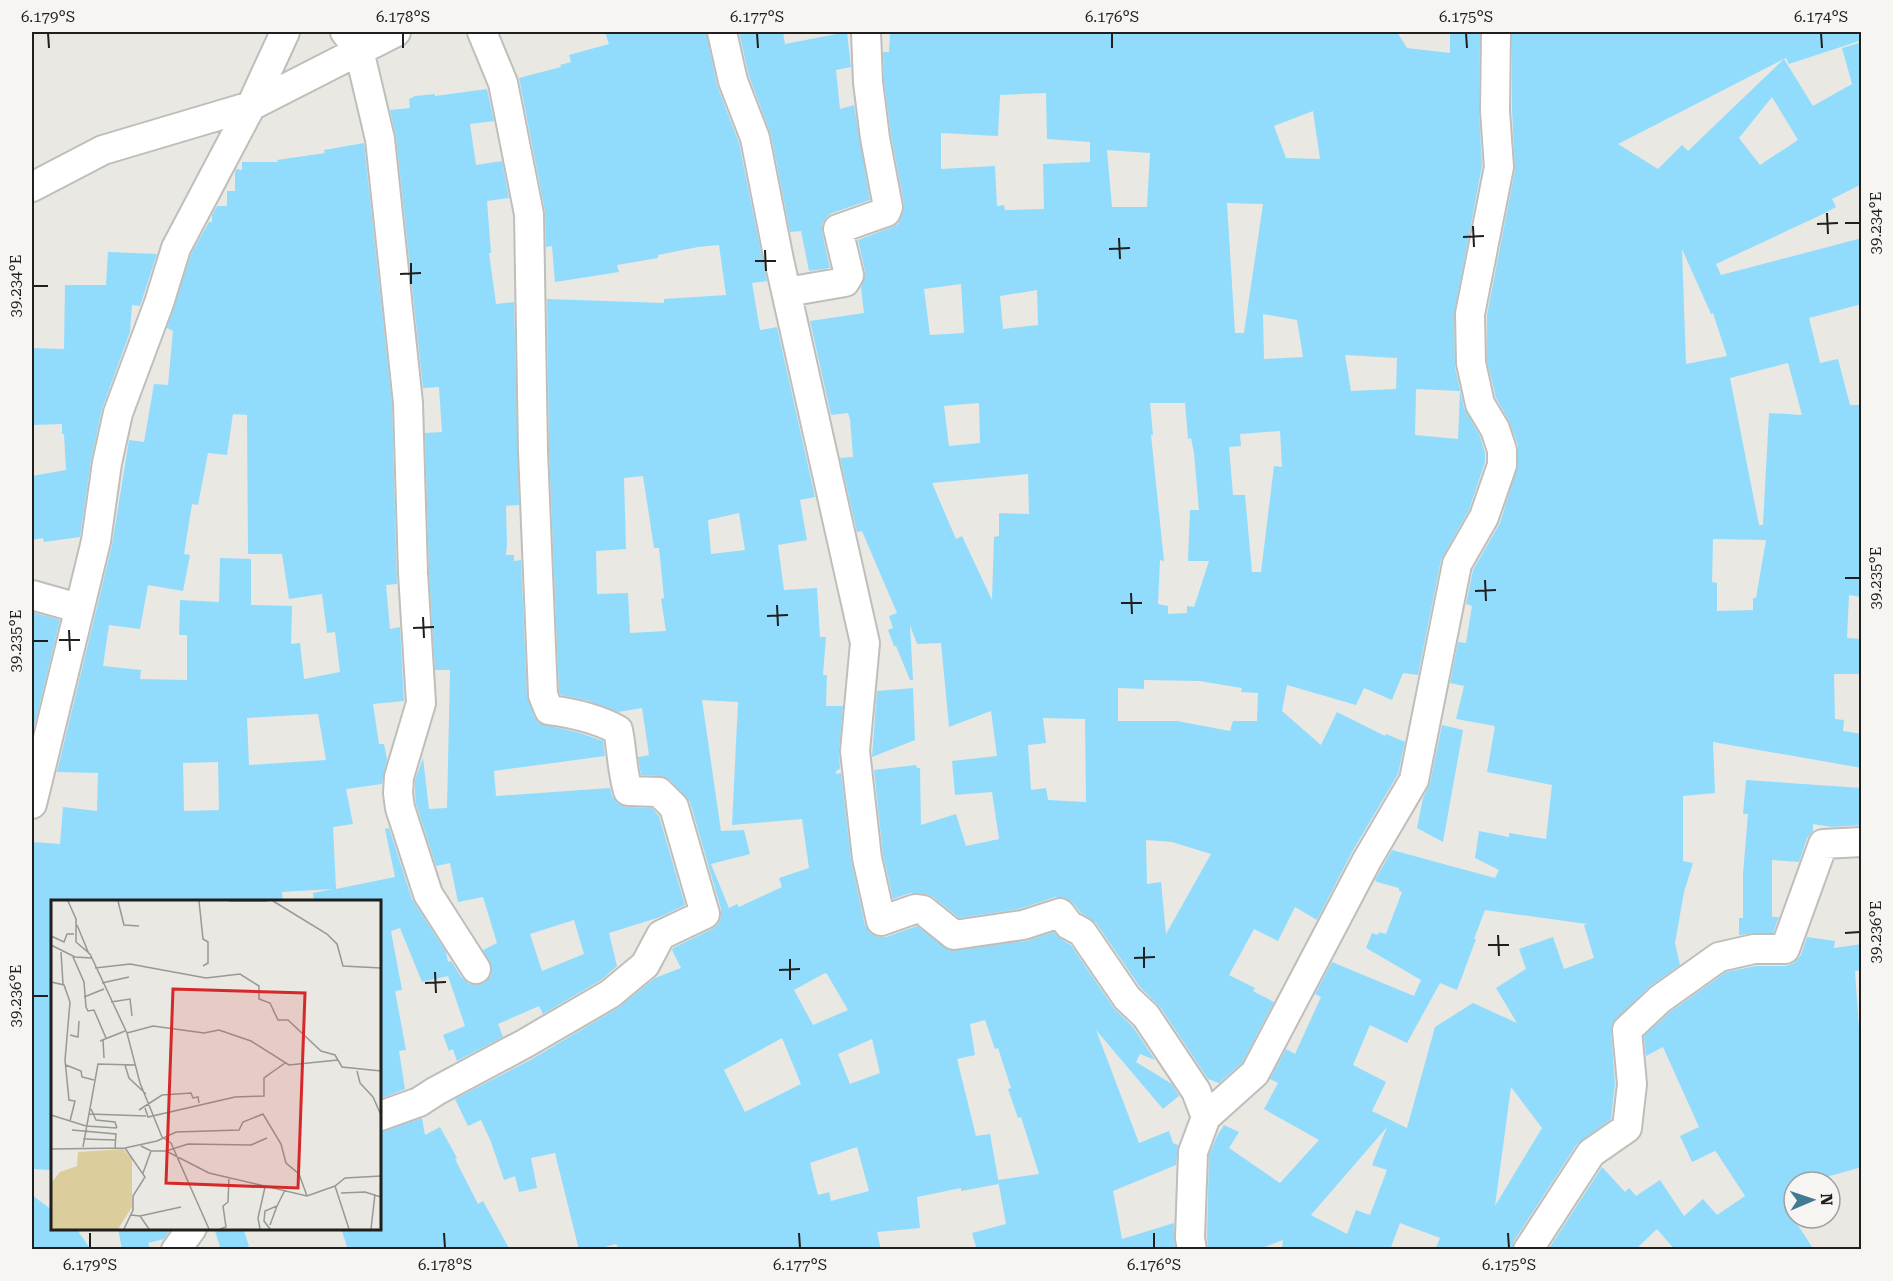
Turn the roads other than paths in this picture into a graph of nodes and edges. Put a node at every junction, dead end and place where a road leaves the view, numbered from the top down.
1 (285, 32) edge
2 (396, 32) edge
3 (482, 32) edge
4 (722, 32) edge
5 (866, 32) edge
6 (1496, 32) edge
7 (352, 41) edge
8 (250, 106) junction
9 (32, 187) edge
10 (787, 292) junction
11 (32, 596) edge
12 (78, 608) junction
13 (32, 804) edge
14 (1862, 842) edge
15 (476, 969) dead end
16 (381, 1116) edge
17 (1206, 1117) junction
18 (191, 1230) edge
19 (176, 1250) edge
20 (1192, 1250) edge
21 (1528, 1250) edge

1 - 8 street
2 - 7 street
3 - 16 street
4 - 10 street
5 - 10 street
6 - 17 street
7 - 8 street
7 - 15 street
8 - 9 street
8 - 12 street
10 - 17 street
11 - 12 street
12 - 13 street
14 - 21 street
17 - 20 street
18 - 19 street

